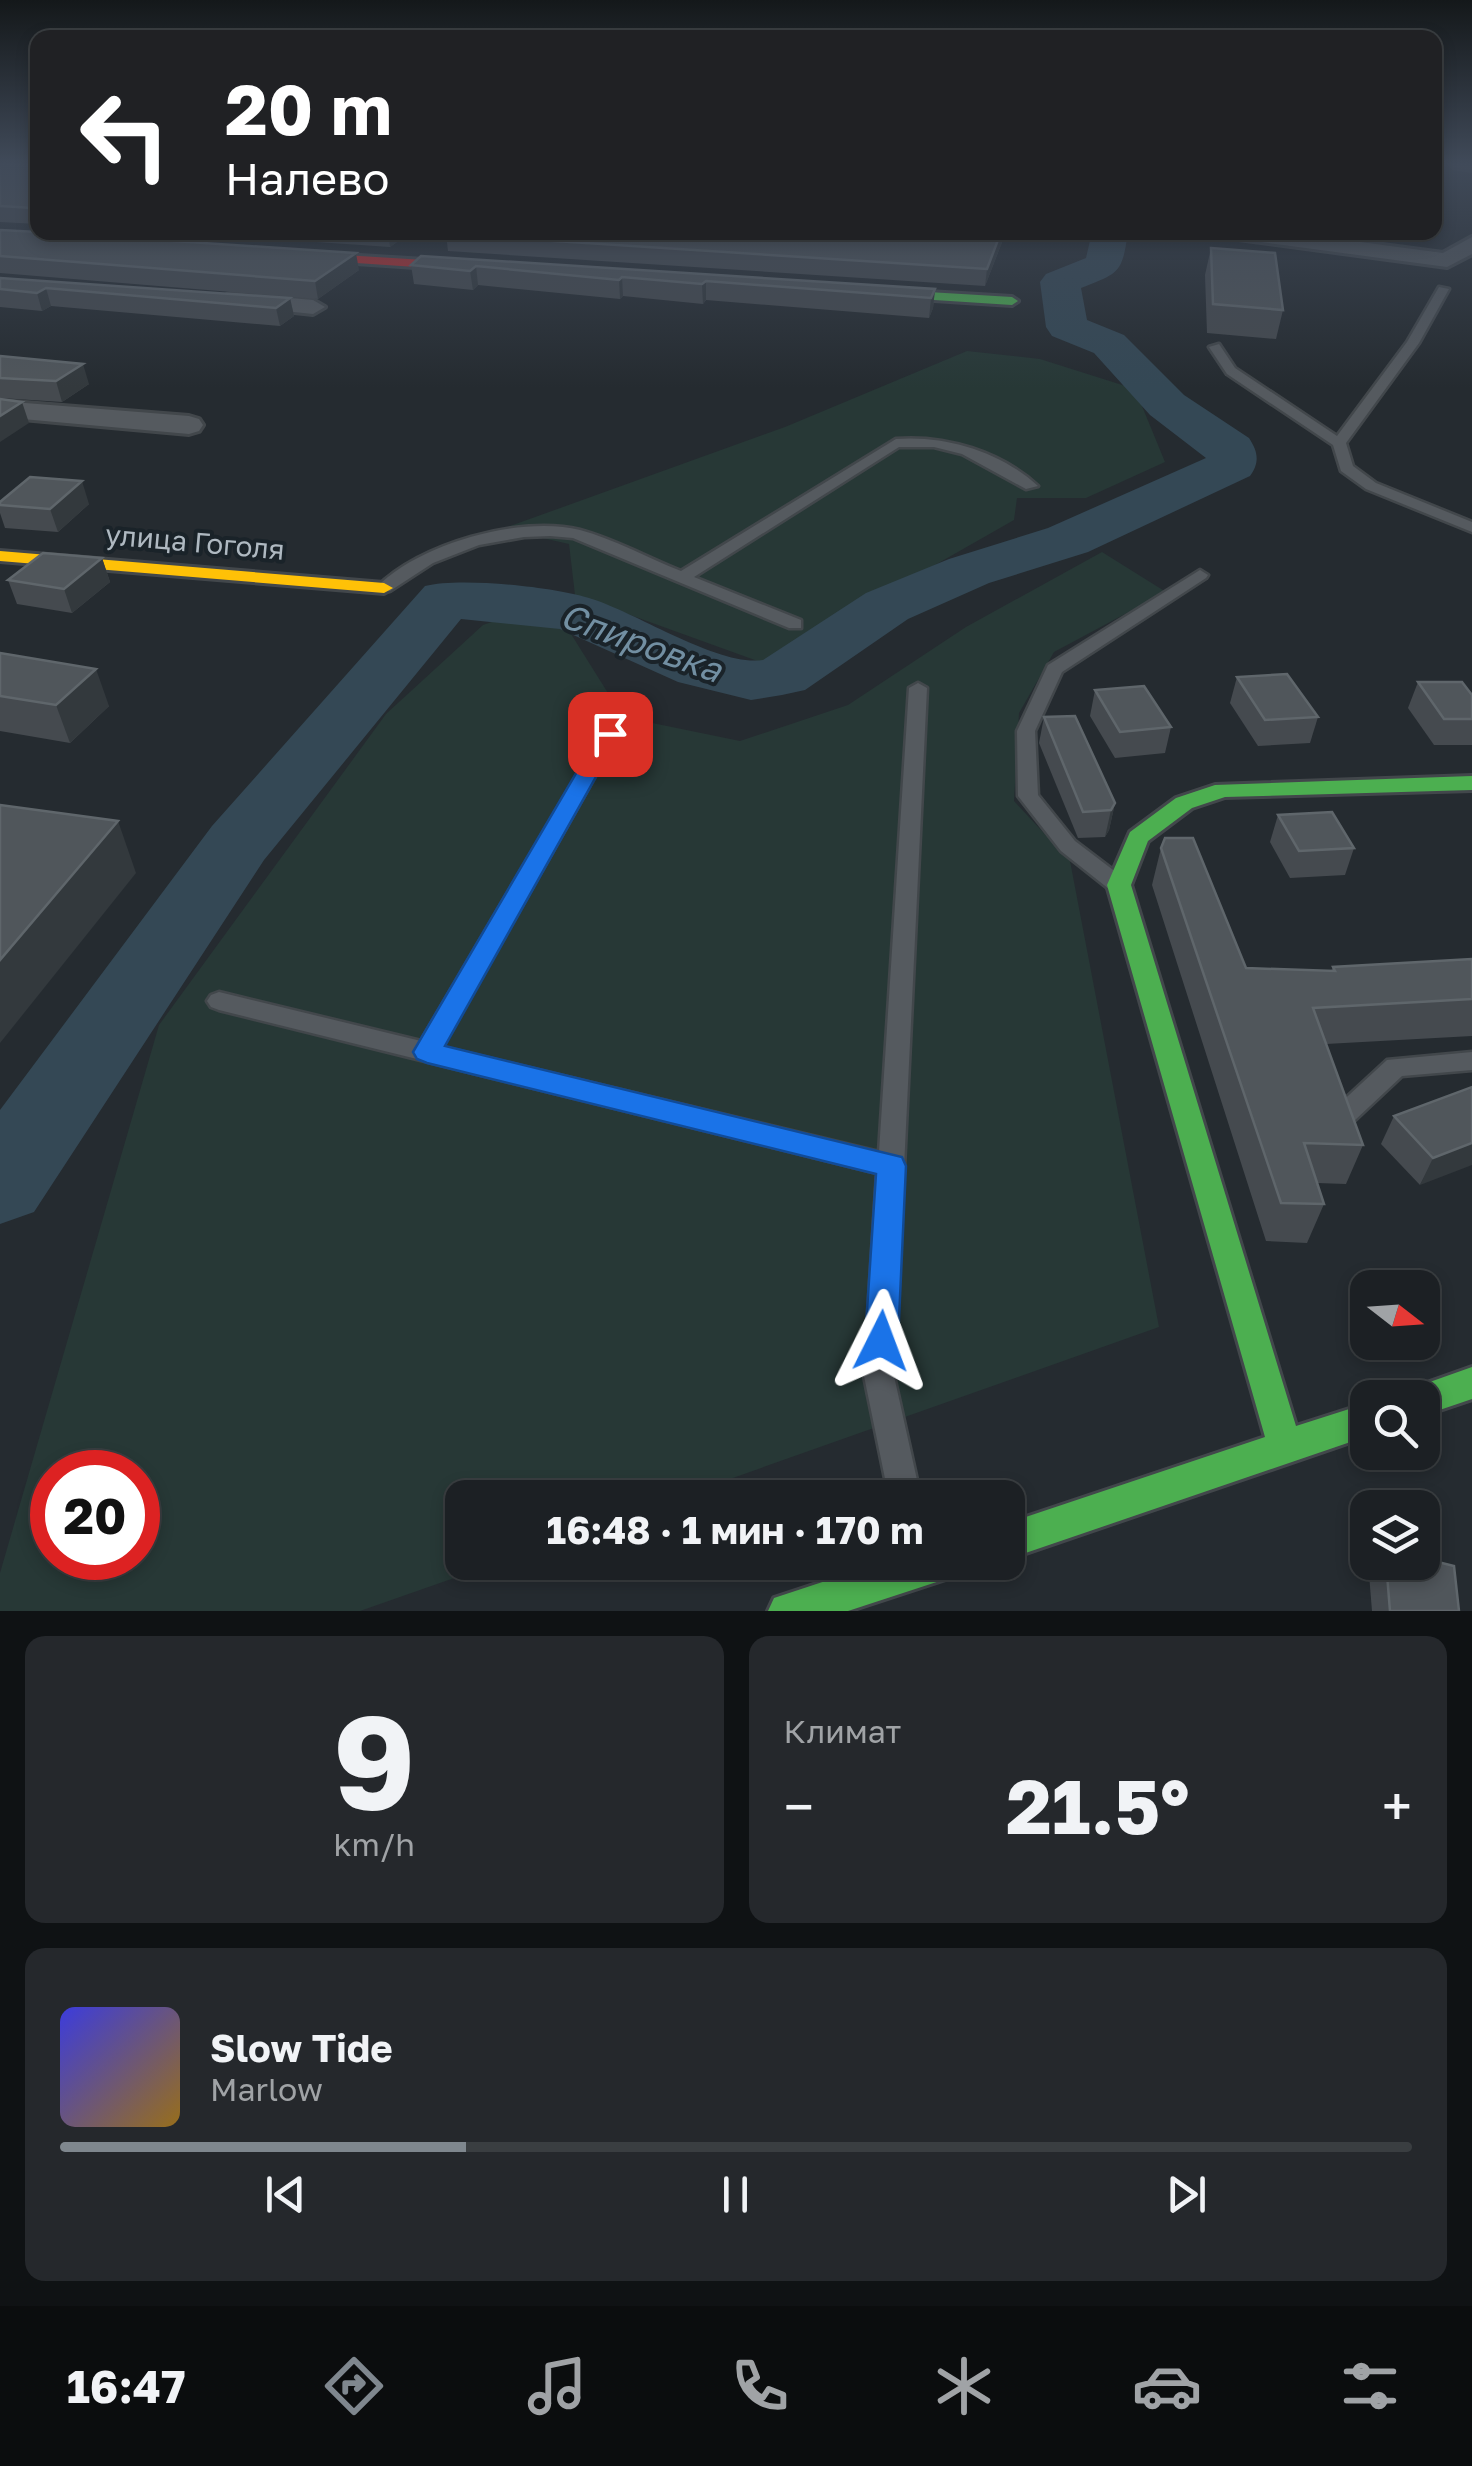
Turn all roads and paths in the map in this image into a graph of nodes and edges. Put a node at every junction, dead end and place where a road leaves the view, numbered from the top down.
1 (1292, 240) edge
2 (1472, 244) edge
3 (266, 253) edge
4 (518, 270) edge
5 (1443, 288) dead end
6 (834, 290) edge
7 (208, 298) edge
8 (1012, 302) dead end
9 (313, 307) dead end
10 (1215, 347) dead end
11 (0, 408) edge
12 (189, 425) dead end
13 (1339, 443) junction
14 (1031, 486) dead end
15 (1472, 527) edge
16 (0, 556) edge
17 (1200, 575) dead end
18 (680, 579) junction
19 (384, 588) joint
20 (795, 624) dead end
21 (918, 688) dead end
22 (610, 734) dead end
23 (1472, 784) edge
24 (1118, 885) junction
25 (220, 1001) dead end
26 (427, 1052) junction
27 (1472, 1061) edge
28 (1346, 1114) edge
29 (891, 1166) junction
30 (1472, 1383) edge
31 (1440, 1394) edge
32 (1350, 1425) edge
33 (1285, 1447) junction
34 (900, 1480) edge
35 (1025, 1535) edge
36 (882, 1580) edge
37 (787, 1611) edge

1 - 2 street
3 - 4 street
5 - 13 lane
6 - 8 street
7 - 9 street
10 - 13 lane
11 - 12 street
13 - 15 lane
14 - 18 lane
16 - 19 street, улица Гоголя
17 - 24 lane
18 - 19 lane
18 - 20 lane
21 - 29 lane
22 - 26 lane
23 - 24 street
24 - 33 street
25 - 26 lane
26 - 29 lane
27 - 28 lane
29 - 34 lane
30 - 31 street
32 - 33 street
33 - 35 street
36 - 37 street

